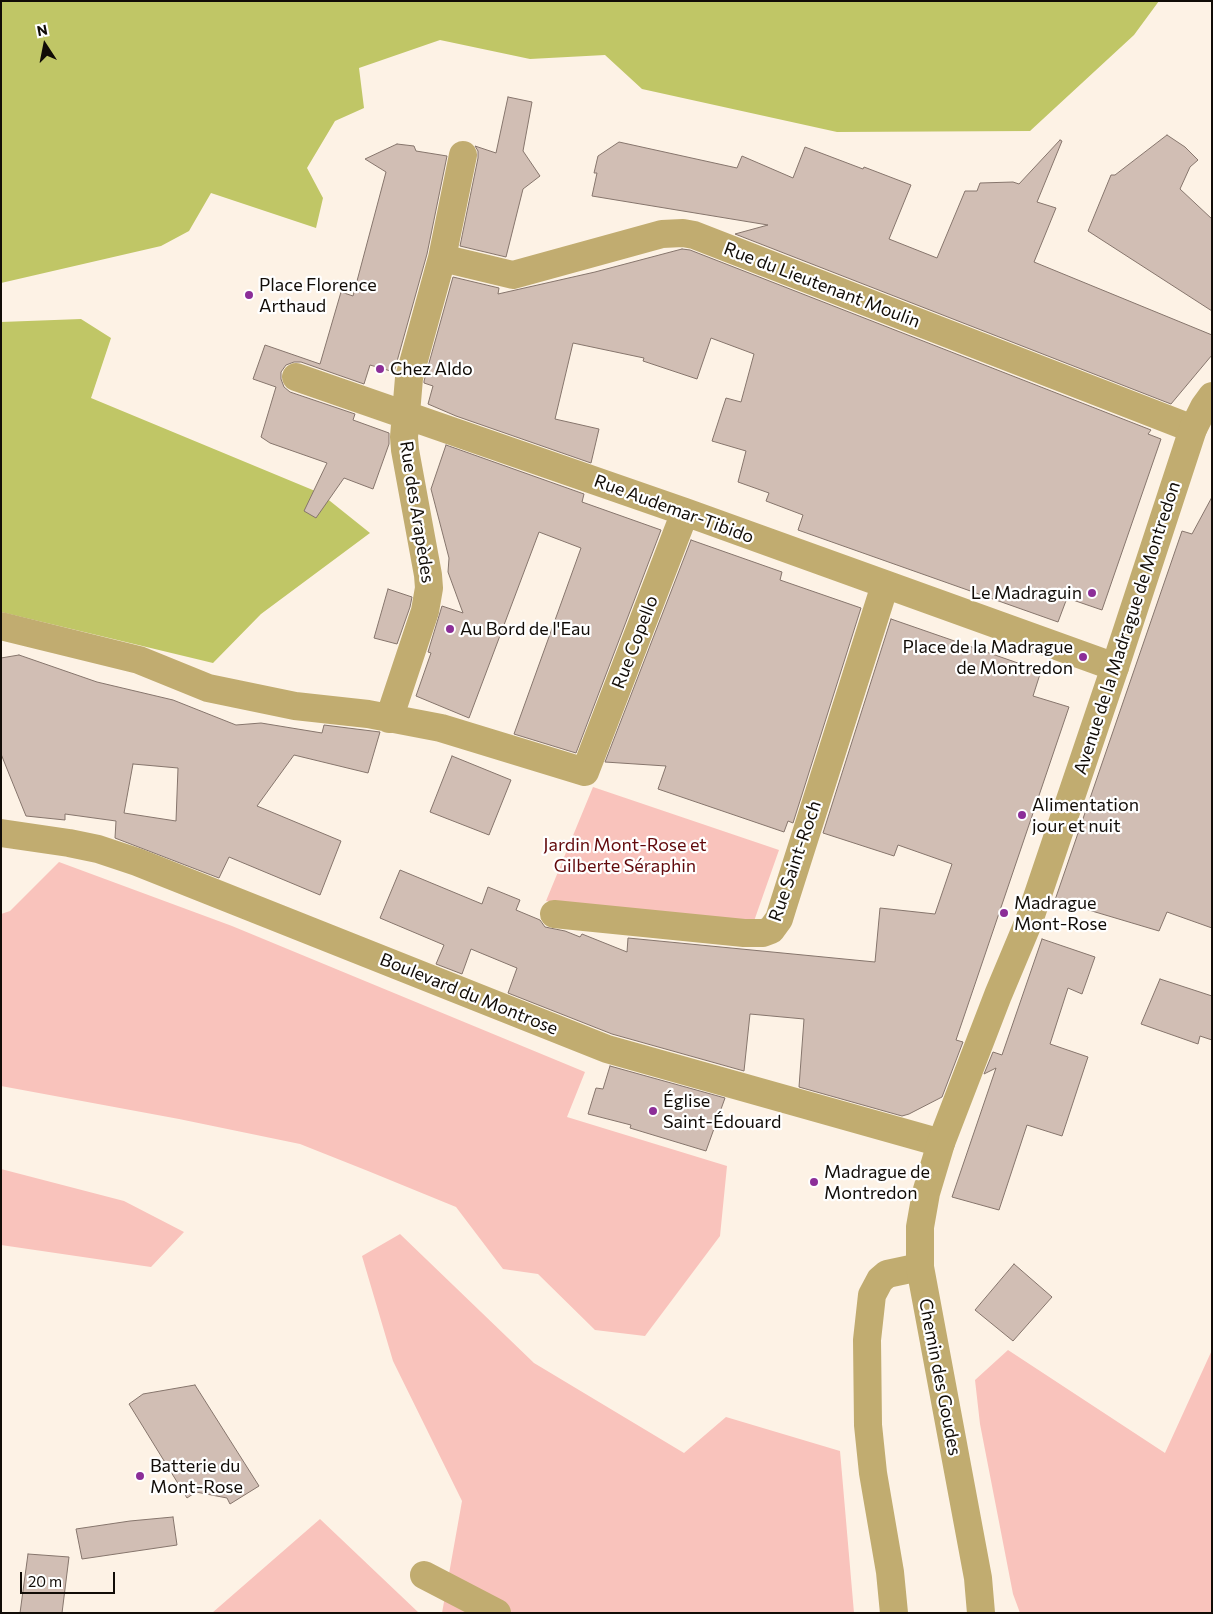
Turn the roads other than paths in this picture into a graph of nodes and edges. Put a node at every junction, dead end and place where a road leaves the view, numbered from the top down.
1 (463, 155) dead end
2 (442, 258) junction
3 (296, 377) dead end
4 (1212, 396) edge
5 (406, 415) junction
6 (1194, 429) junction
7 (685, 512) junction
8 (885, 584) junction
9 (1, 626) edge
10 (1115, 668) junction
11 (389, 719) junction
12 (1, 833) edge
13 (554, 914) dead end
14 (941, 1143) junction
15 (920, 1267) junction
16 (424, 1574) dead end
17 (497, 1613) edge
18 (894, 1613) edge
19 (981, 1613) edge

1 - 2 street, Rue des Arapèdes
2 - 5 street, Rue des Arapèdes
2 - 6 street, Rue du Lieutenant Moulin
3 - 5 street, Rue Audemar-Tibido
4 - 6 street, Avenue de la Madrague de Montredon
5 - 7 street, Rue Audemar-Tibido
5 - 11 street, Rue des Arapèdes
6 - 10 street, Avenue de la Madrague de Montredon
7 - 8 street, Rue Audemar-Tibido
7 - 11 street, Rue Copello
8 - 10 street, Rue Audemar-Tibido
8 - 13 street, Rue Saint-Roch
9 - 11 street
10 - 14 street, Avenue de la Madrague de Montredon
12 - 14 street, Boulevard du Montrose
14 - 15 street, Chemin des Goudes
15 - 18 street
15 - 19 street, Chemin des Goudes
16 - 17 street

